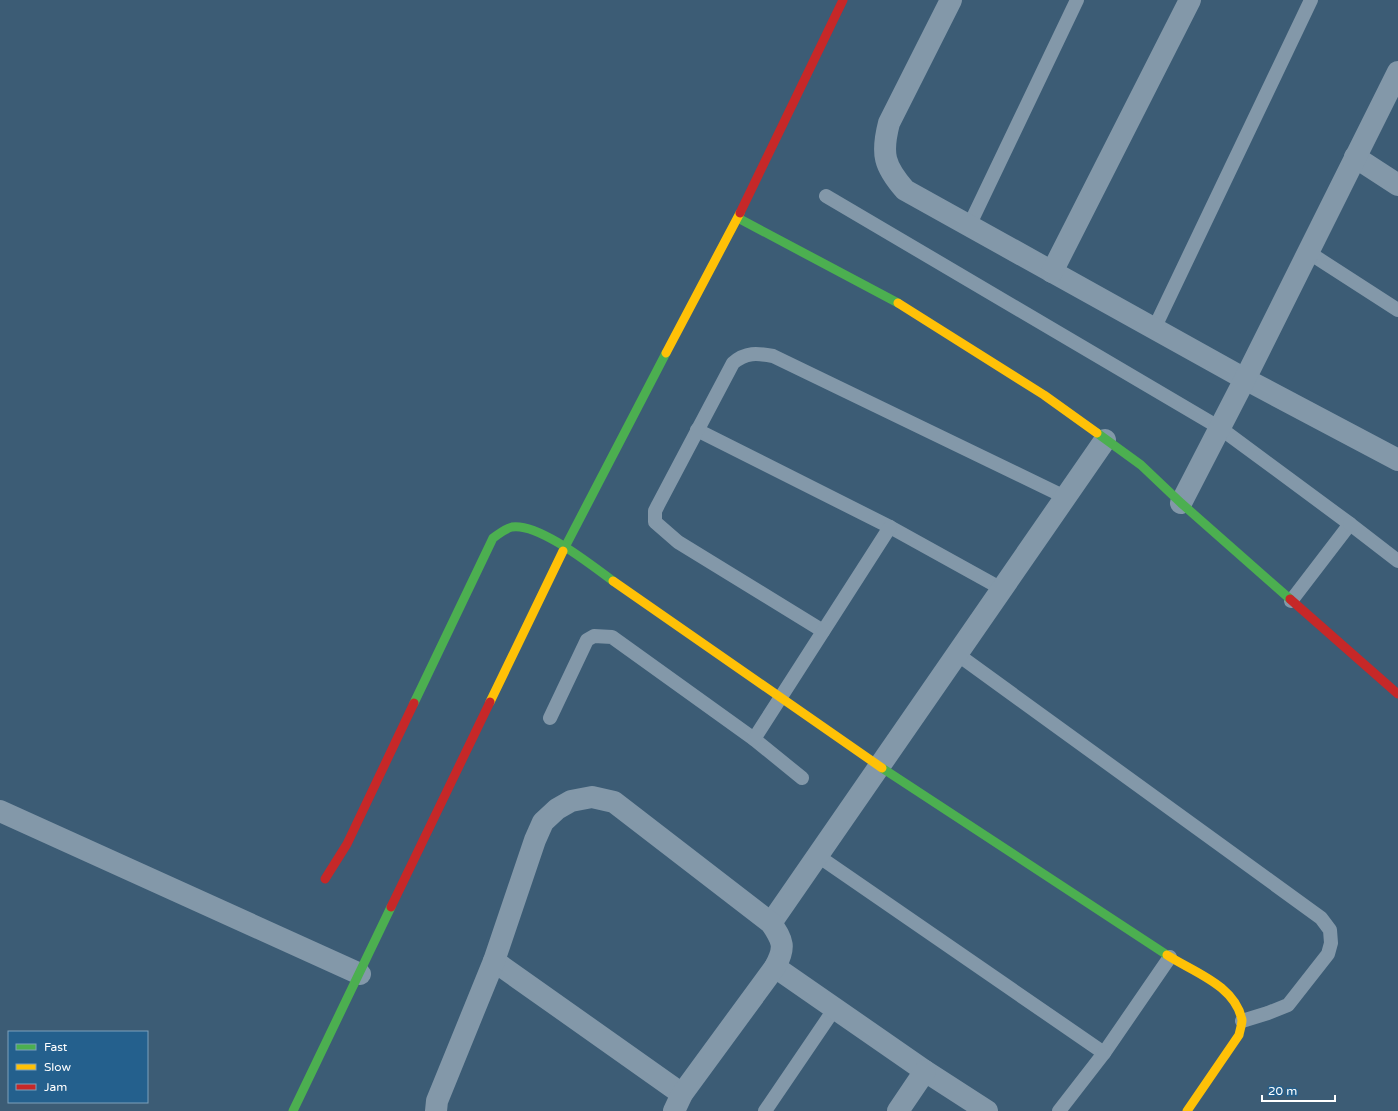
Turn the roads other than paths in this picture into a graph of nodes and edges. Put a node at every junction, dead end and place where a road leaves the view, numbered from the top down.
1 (843, 0) edge
2 (951, 0) edge
3 (1077, 0) edge
4 (1190, 0) edge
5 (1311, 0) edge
6 (1398, 72) edge
7 (1355, 157) junction
8 (1398, 185) edge
9 (826, 196) dead end
10 (738, 218) junction
11 (968, 226) junction
12 (1308, 252) junction
13 (1052, 272) junction
14 (1398, 310) edge
15 (1154, 329) junction
16 (1245, 379) junction
17 (1220, 428) junction
18 (697, 430) junction
19 (1105, 440) junction
20 (1398, 460) edge
21 (1065, 498) junction
22 (1181, 503) junction
23 (1350, 524) junction
24 (890, 527) junction
25 (565, 547) junction
26 (1398, 561) edge
27 (1002, 589) junction
28 (1292, 601) junction
29 (823, 631) junction
30 (957, 654) junction
31 (1398, 694) edge
32 (779, 698) junction
33 (550, 718) dead end
34 (754, 739) junction
35 (879, 766) junction
36 (802, 778) dead end
37 (0, 811) edge
38 (818, 856) junction
39 (325, 879) dead end
40 (771, 923) junction
41 (1170, 957) junction
42 (494, 961) junction
43 (775, 967) junction
44 (360, 974) junction
45 (835, 1008) junction
46 (1242, 1021) junction
47 (1104, 1053) junction
48 (925, 1071) junction
49 (678, 1103) edge
50 (293, 1111) edge
51 (436, 1111) edge
52 (764, 1111) edge
53 (898, 1111) edge
54 (987, 1111) edge
55 (1060, 1111) edge
56 (1187, 1111) edge

1 - 10 street
2 - 11 street
3 - 11 lane
4 - 13 street
5 - 15 lane
6 - 7 street
7 - 8 street
7 - 12 street
9 - 17 lane
10 - 19 street
10 - 25 street
11 - 13 street
12 - 14 lane
12 - 16 street
13 - 15 street
15 - 16 street
16 - 17 street
16 - 20 street
17 - 22 street
17 - 23 lane
18 - 21 lane
18 - 24 lane
18 - 29 lane
19 - 21 street
19 - 22 street
21 - 27 street
22 - 28 street
23 - 26 lane
23 - 28 lane
24 - 27 lane
24 - 29 lane
25 - 32 street
25 - 39 street
25 - 44 street
27 - 30 street
28 - 31 street
29 - 32 lane
30 - 35 street
30 - 46 lane
32 - 34 lane
32 - 35 street
33 - 34 lane
34 - 36 lane
35 - 38 street
35 - 41 street
37 - 44 street
38 - 40 street
38 - 47 lane
40 - 42 street
40 - 43 street
41 - 46 street
41 - 47 lane
42 - 49 street
42 - 51 street
43 - 45 street
43 - 49 street
44 - 50 street
45 - 48 street
45 - 52 lane
46 - 56 street
47 - 55 lane
48 - 53 street
48 - 54 street

